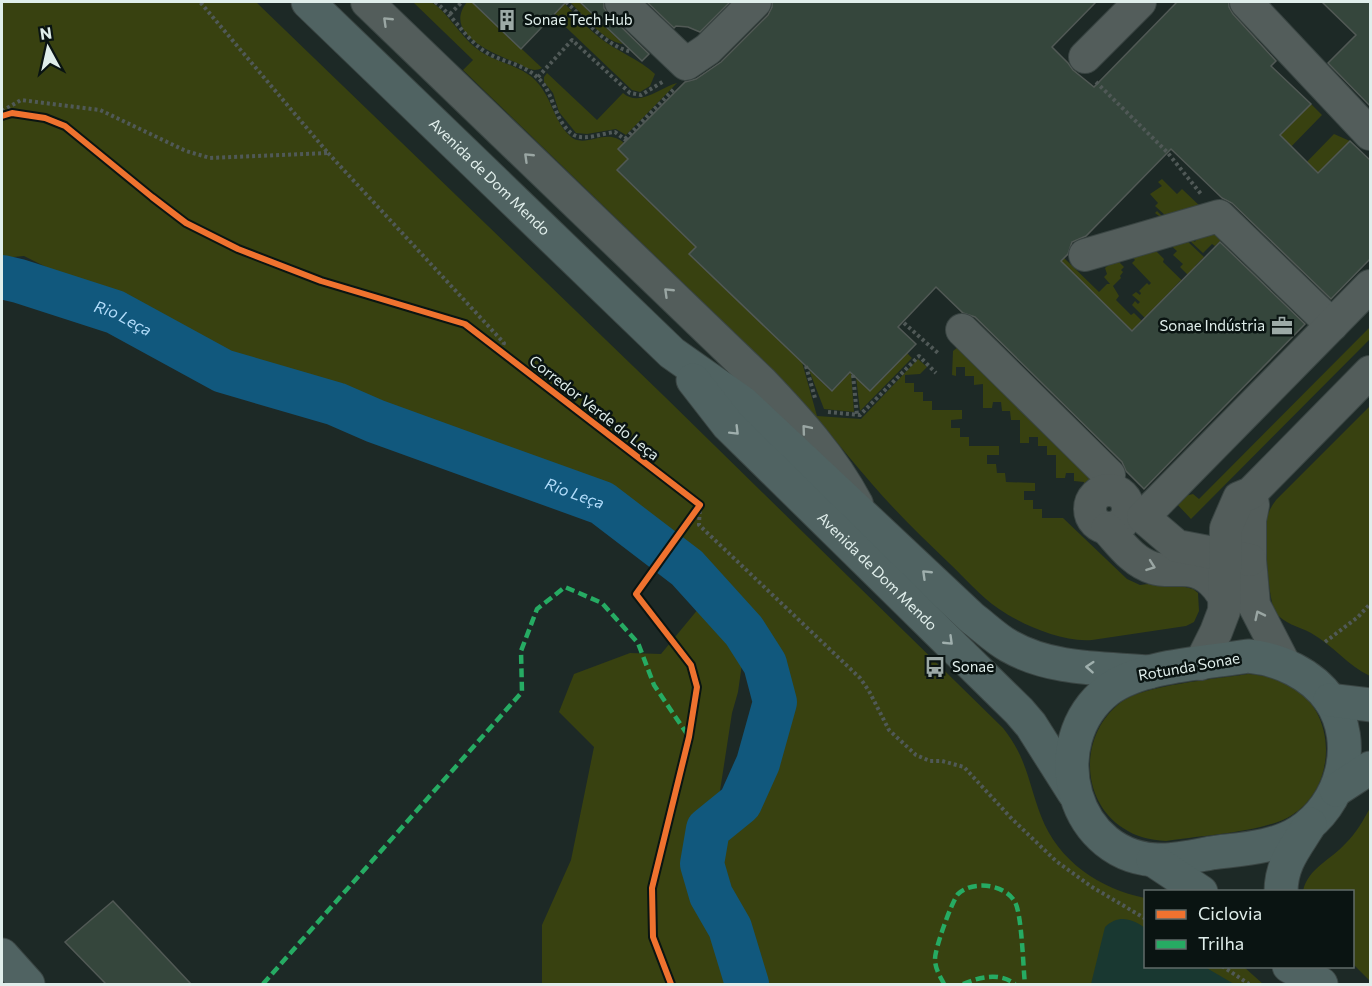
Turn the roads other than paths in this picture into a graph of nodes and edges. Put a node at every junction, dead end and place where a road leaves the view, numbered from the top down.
1 (308, 2) edge
2 (367, 2) edge
3 (621, 2) edge
4 (755, 2) edge
5 (1140, 2) edge
6 (1246, 2) edge
7 (1085, 57) road end
8 (1371, 134) edge
9 (1085, 255) dead end
10 (1371, 286) edge
11 (1332, 325) junction
12 (962, 330) dead end
13 (672, 353) junction
14 (1371, 372) edge
15 (1122, 512) junction
16 (861, 513) junction
17 (1237, 558) junction
18 (1225, 598) junction
19 (1200, 664) junction
20 (1285, 665) junction
21 (1149, 672) junction
22 (1330, 700) junction
23 (1371, 705) edge
24 (1371, 768) edge
25 (1336, 790) junction
26 (1075, 795) junction
27 (1311, 823) junction
28 (1153, 860) junction
29 (1198, 890) edge
30 (1281, 890) edge
31 (2, 955) edge
32 (1294, 968) edge
33 (1316, 978) edge
34 (28, 984) edge

1 - 13 main road, Avenida de Dom Mendo
16 -> 2 lane
3 - 4 lane
5 - 7 lane
6 - 8 lane
9 - 11 lane
10 - 11 lane
11 - 15 lane
12 - 15 lane
13 - 16 main road, Avenida de Dom Mendo
13 -> 26 main road, Avenida de Dom Mendo
14 - 17 lane
15 - 17 lane
15 -> 18 lane
21 -> 16 main road, Avenida de Dom Mendo
17 - 18 lane
20 -> 17 lane
18 - 19 lane
19 - 20 main road, Rotunda Sonae
19 - 21 main road, Rotunda Sonae
20 - 22 main road, Rotunda Sonae
21 - 26 main road, Rotunda Sonae
22 - 23 main road
22 - 25 main road, Rotunda Sonae
24 - 25 main road
25 - 27 main road, Rotunda Sonae
26 - 28 main road, Rotunda Sonae
27 - 28 main road, Rotunda Sonae
27 - 30 main road
28 - 29 main road
31 - 34 main road
32 - 33 main road

